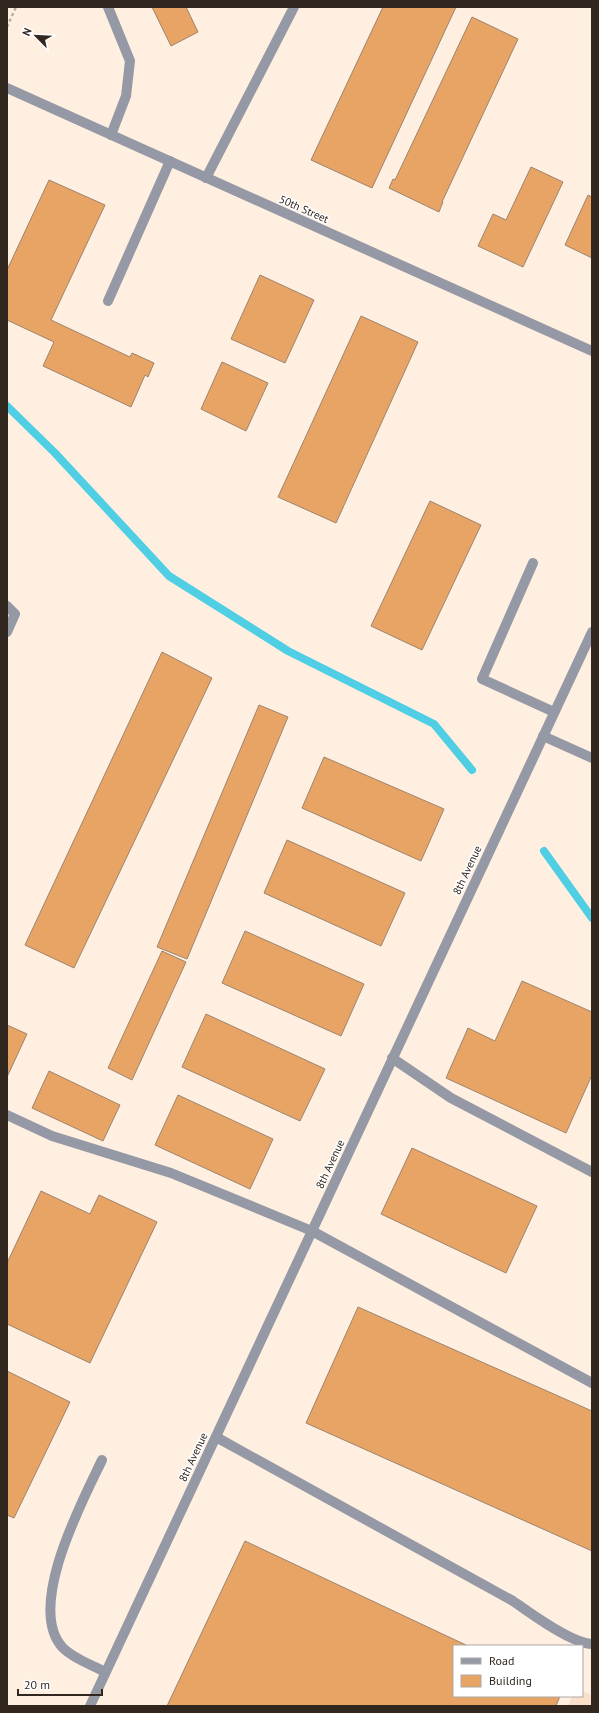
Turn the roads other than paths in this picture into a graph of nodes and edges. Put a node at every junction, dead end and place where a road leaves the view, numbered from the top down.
1 (108, 7) edge
2 (294, 7) edge
3 (7, 88) edge
4 (111, 135) junction
5 (170, 161) junction
6 (206, 178) junction
7 (108, 301) dead end
8 (592, 351) edge
9 (533, 563) dead end
10 (7, 606) edge
11 (7, 632) edge
12 (592, 632) edge
13 (554, 712) junction
14 (543, 736) junction
15 (592, 758) edge
16 (392, 1058) junction
17 (7, 1115) edge
18 (592, 1172) edge
19 (312, 1231) junction
20 (592, 1383) edge
21 (216, 1437) junction
22 (102, 1460) dead end
23 (592, 1644) edge
24 (105, 1672) junction
25 (90, 1706) edge

1 - 4 street
2 - 6 street
3 - 4 street, 50th Street
4 - 5 street, 50th Street
5 - 6 street, 50th Street
5 - 7 street
6 - 8 street, 50th Street
9 - 13 street
10 - 11 street
12 - 13 street, 8th Avenue
13 - 14 street, 8th Avenue
14 - 15 street
14 - 16 street, 8th Avenue
16 - 18 street
16 - 19 street, 8th Avenue
17 - 19 street
19 - 20 street
19 - 21 street, 8th Avenue
21 - 23 street
21 - 24 street, 8th Avenue
22 - 24 street
24 - 25 street, 8th Avenue

